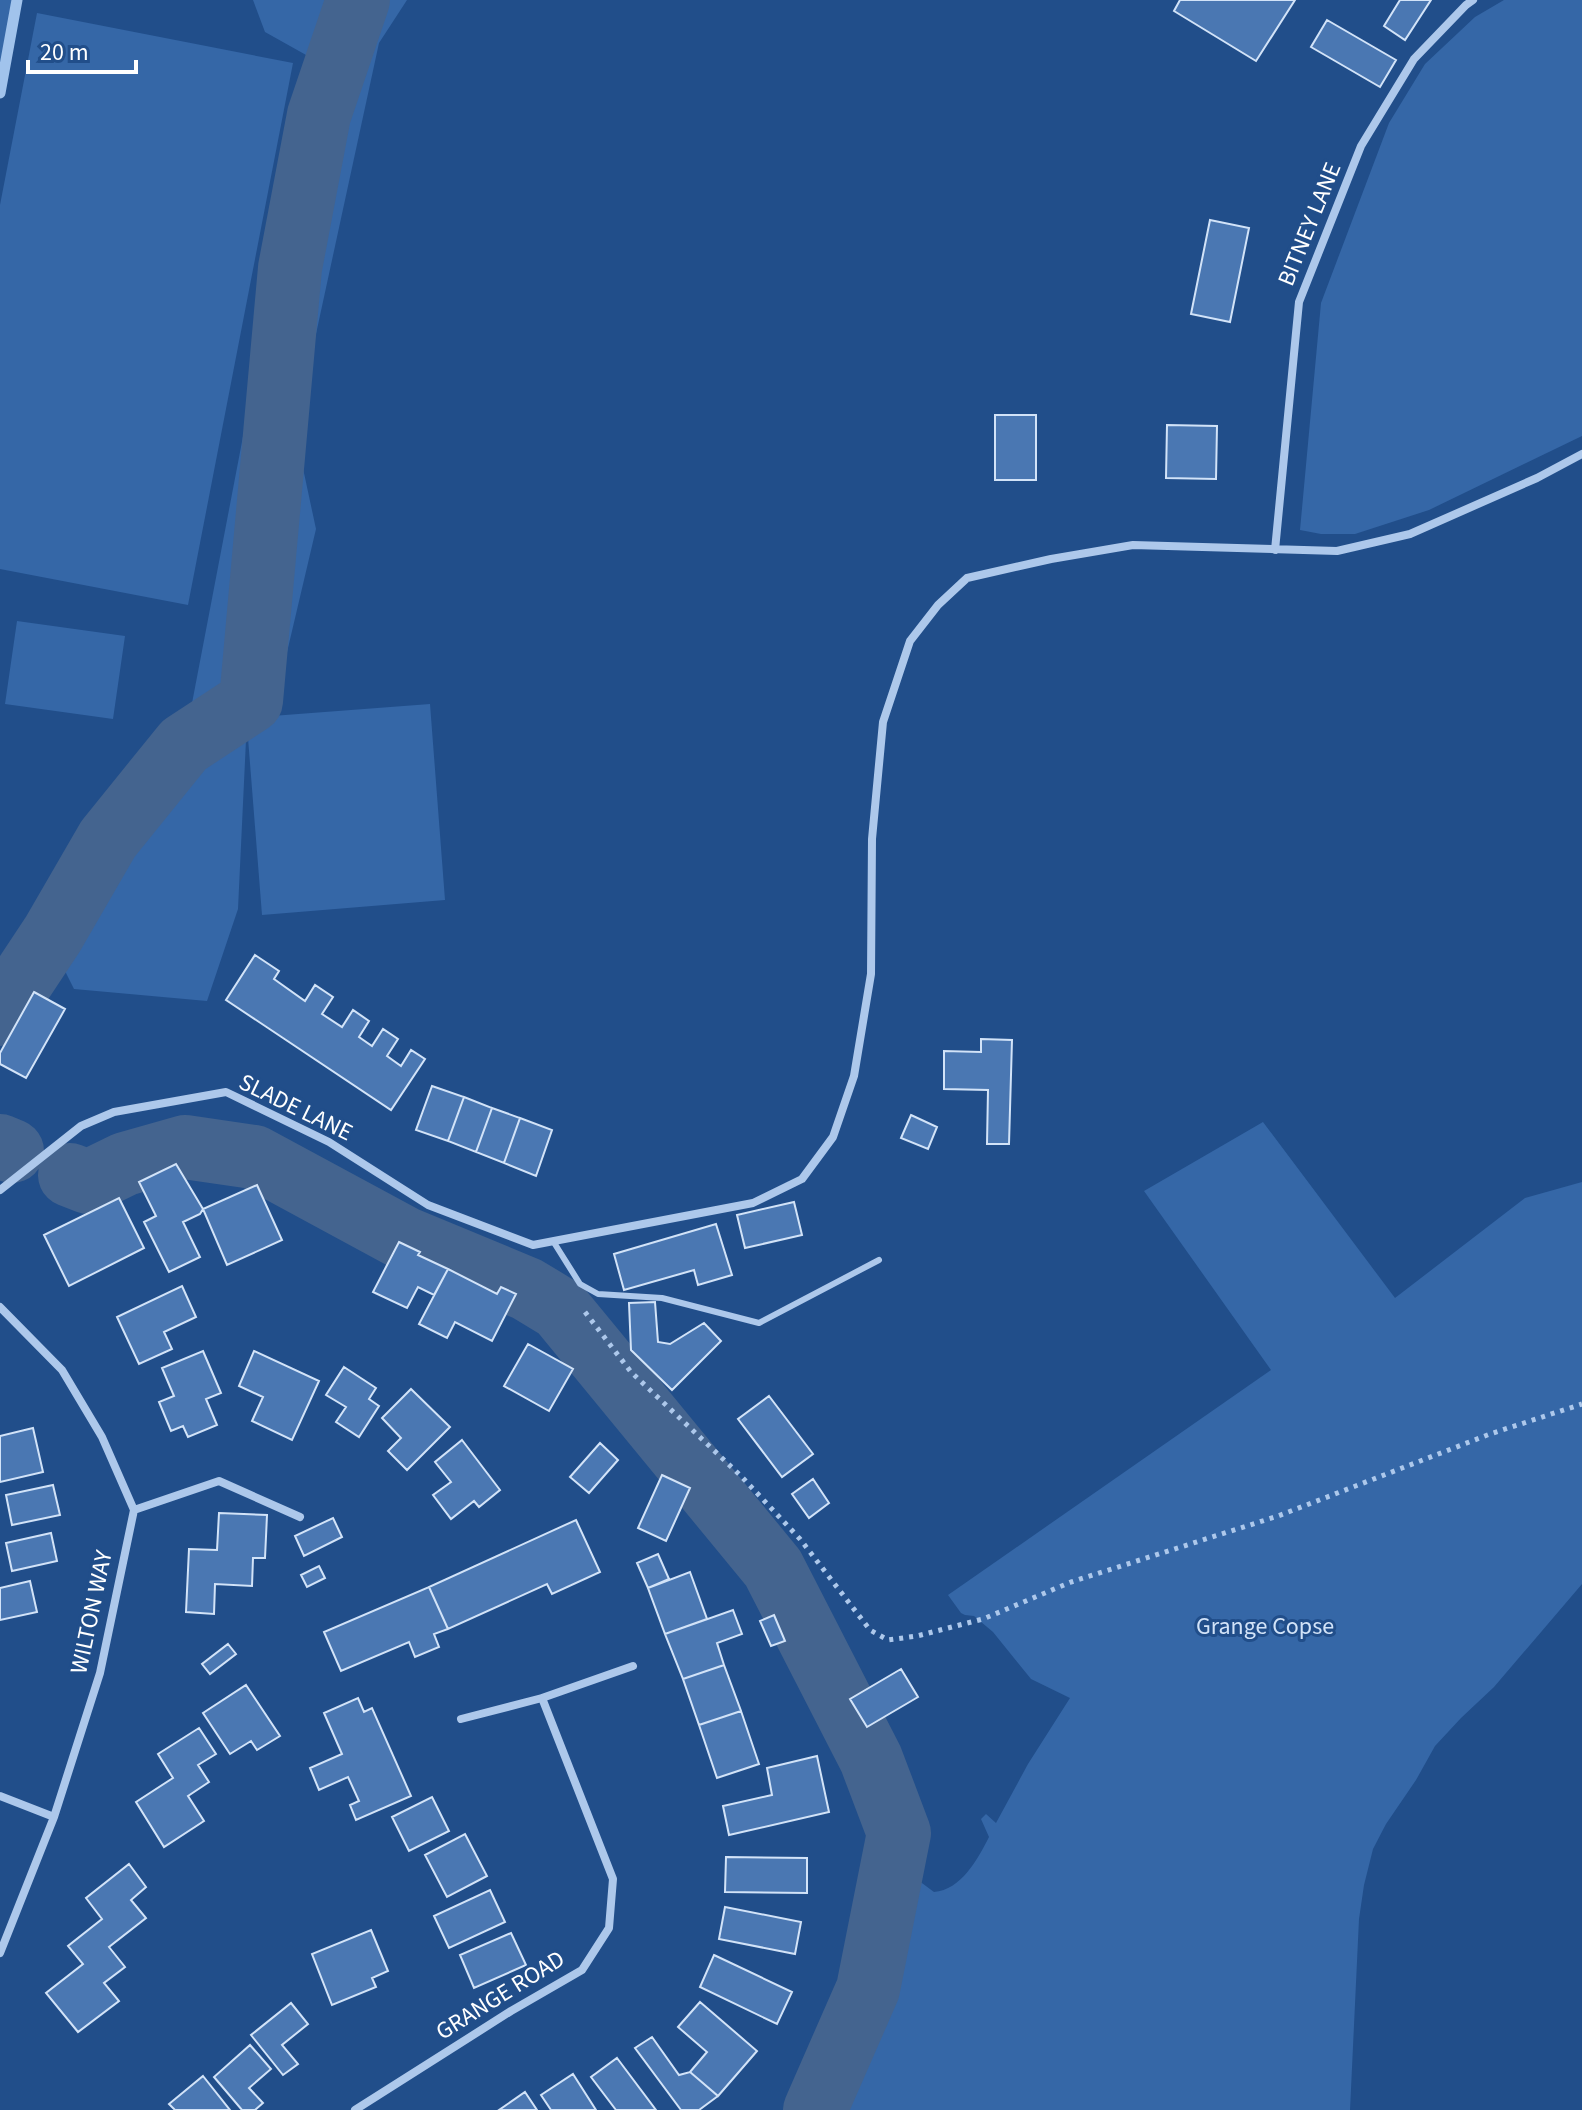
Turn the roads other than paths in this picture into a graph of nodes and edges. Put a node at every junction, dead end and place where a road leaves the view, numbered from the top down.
1 (1473, 0) edge
2 (1582, 454) edge
3 (1275, 550) junction
4 (0, 1190) edge
5 (553, 1241) junction
6 (879, 1260) dead end
7 (0, 1307) edge
8 (134, 1510) junction
9 (300, 1517) dead end
10 (633, 1666) dead end
11 (542, 1698) junction
12 (461, 1719) dead end
13 (0, 1796) edge
14 (54, 1817) junction
15 (0, 1953) edge
16 (355, 2110) edge

1 - 3 street, BITNEY LANE
2 - 3 street
3 - 5 street
4 - 5 street, SLADE LANE
5 - 6 lane
7 - 8 street
8 - 9 street
8 - 14 street, WILTON WAY
10 - 11 street
11 - 12 street
11 - 16 street, GRANGE ROAD
13 - 14 street
14 - 15 street, WILTON WAY

